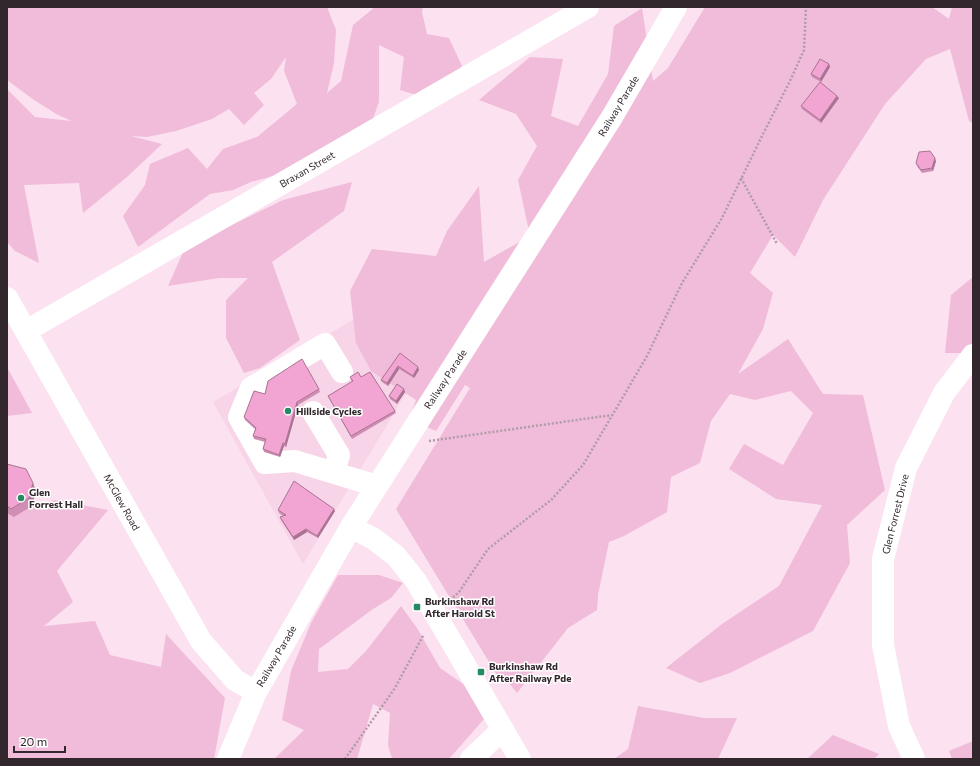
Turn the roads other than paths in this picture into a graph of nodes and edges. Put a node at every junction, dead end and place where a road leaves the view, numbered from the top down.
1 (588, 7) edge
2 (676, 7) edge
3 (7, 298) edge
4 (26, 331) junction
5 (973, 355) edge
6 (342, 372) dead end
7 (313, 412) dead end
8 (334, 472) junction
9 (377, 486) junction
10 (351, 527) junction
11 (256, 692) junction
12 (503, 729) junction
13 (228, 759) edge
14 (471, 759) edge
15 (520, 759) edge
16 (914, 759) edge

1 - 4 street, Braxan Street
2 - 9 street, Railway Parade
3 - 4 street, McGlew Road
4 - 11 street, McGlew Road
5 - 16 street, Glen Forrest Drive
6 - 8 street
7 - 8 street
8 - 9 street
9 - 10 street, Railway Parade
10 - 11 street, Railway Parade
10 - 12 street
11 - 13 street, Railway Parade
12 - 14 street
12 - 15 street

